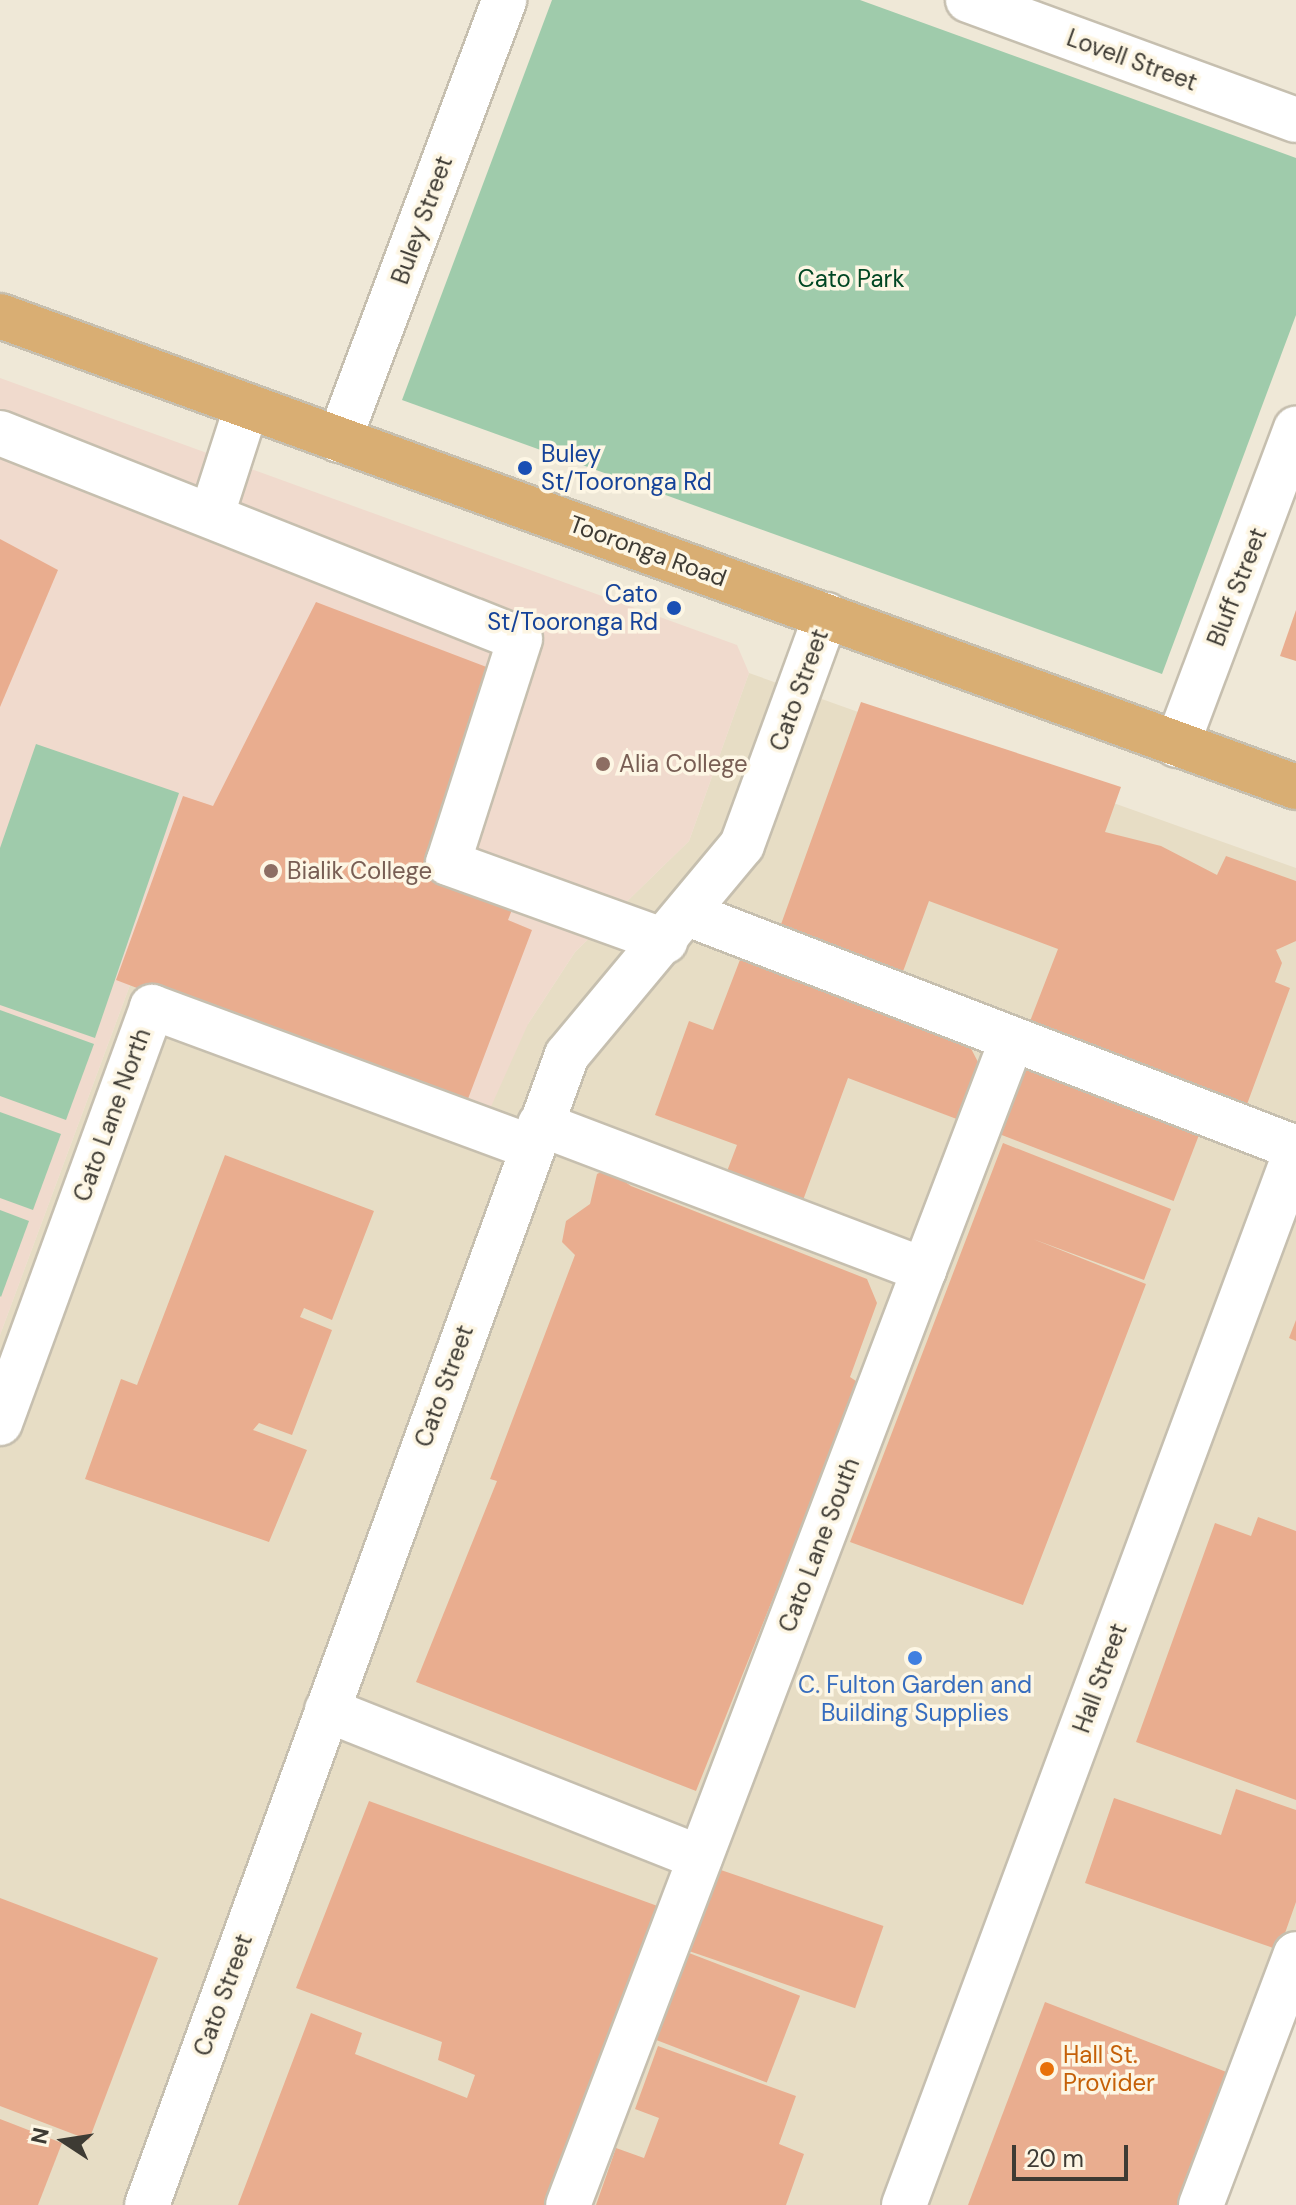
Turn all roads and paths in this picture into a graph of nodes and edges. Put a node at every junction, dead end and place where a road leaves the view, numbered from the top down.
1 (504, 0) edge
2 (968, 0) edge
3 (1296, 120) edge
4 (0, 316) edge
5 (247, 406) junction
6 (1295, 431) edge
7 (0, 433) edge
8 (339, 440) junction
9 (213, 511) junction
10 (826, 615) junction
11 (1177, 745) junction
12 (1296, 787) edge
13 (676, 928) junction
14 (1012, 1039) junction
15 (535, 1136) junction
16 (1296, 1149) edge
17 (924, 1270) junction
18 (0, 1423) edge
19 (327, 1710) junction
20 (700, 1858) junction
21 (1296, 1954) edge
22 (147, 2205) edge
23 (568, 2205) edge
24 (904, 2205) edge
25 (1201, 2205) edge

1 - 8 street, Buley Street
2 - 3 street, Lovell Street
4 - 5 main road, Tooronga Road
5 - 8 main road, Tooronga Road
5 - 9 street
6 - 11 street, Bluff Street
7 - 9 street
8 - 10 main road, Tooronga Road
9 - 13 street
10 - 11 main road, Tooronga Road
10 - 13 street, Cato Street
11 - 12 main road, Tooronga Road
13 - 14 street
13 - 15 street, Cato Street
14 - 16 street
14 - 17 street, Cato Lane South
15 - 17 street
15 - 18 street, Cato Lane North
15 - 19 street, Cato Street
16 - 24 street, Hall Street
17 - 20 street, Cato Lane South
19 - 20 street
19 - 22 street, Cato Street
20 - 23 street, Cato Lane South
21 - 25 street

